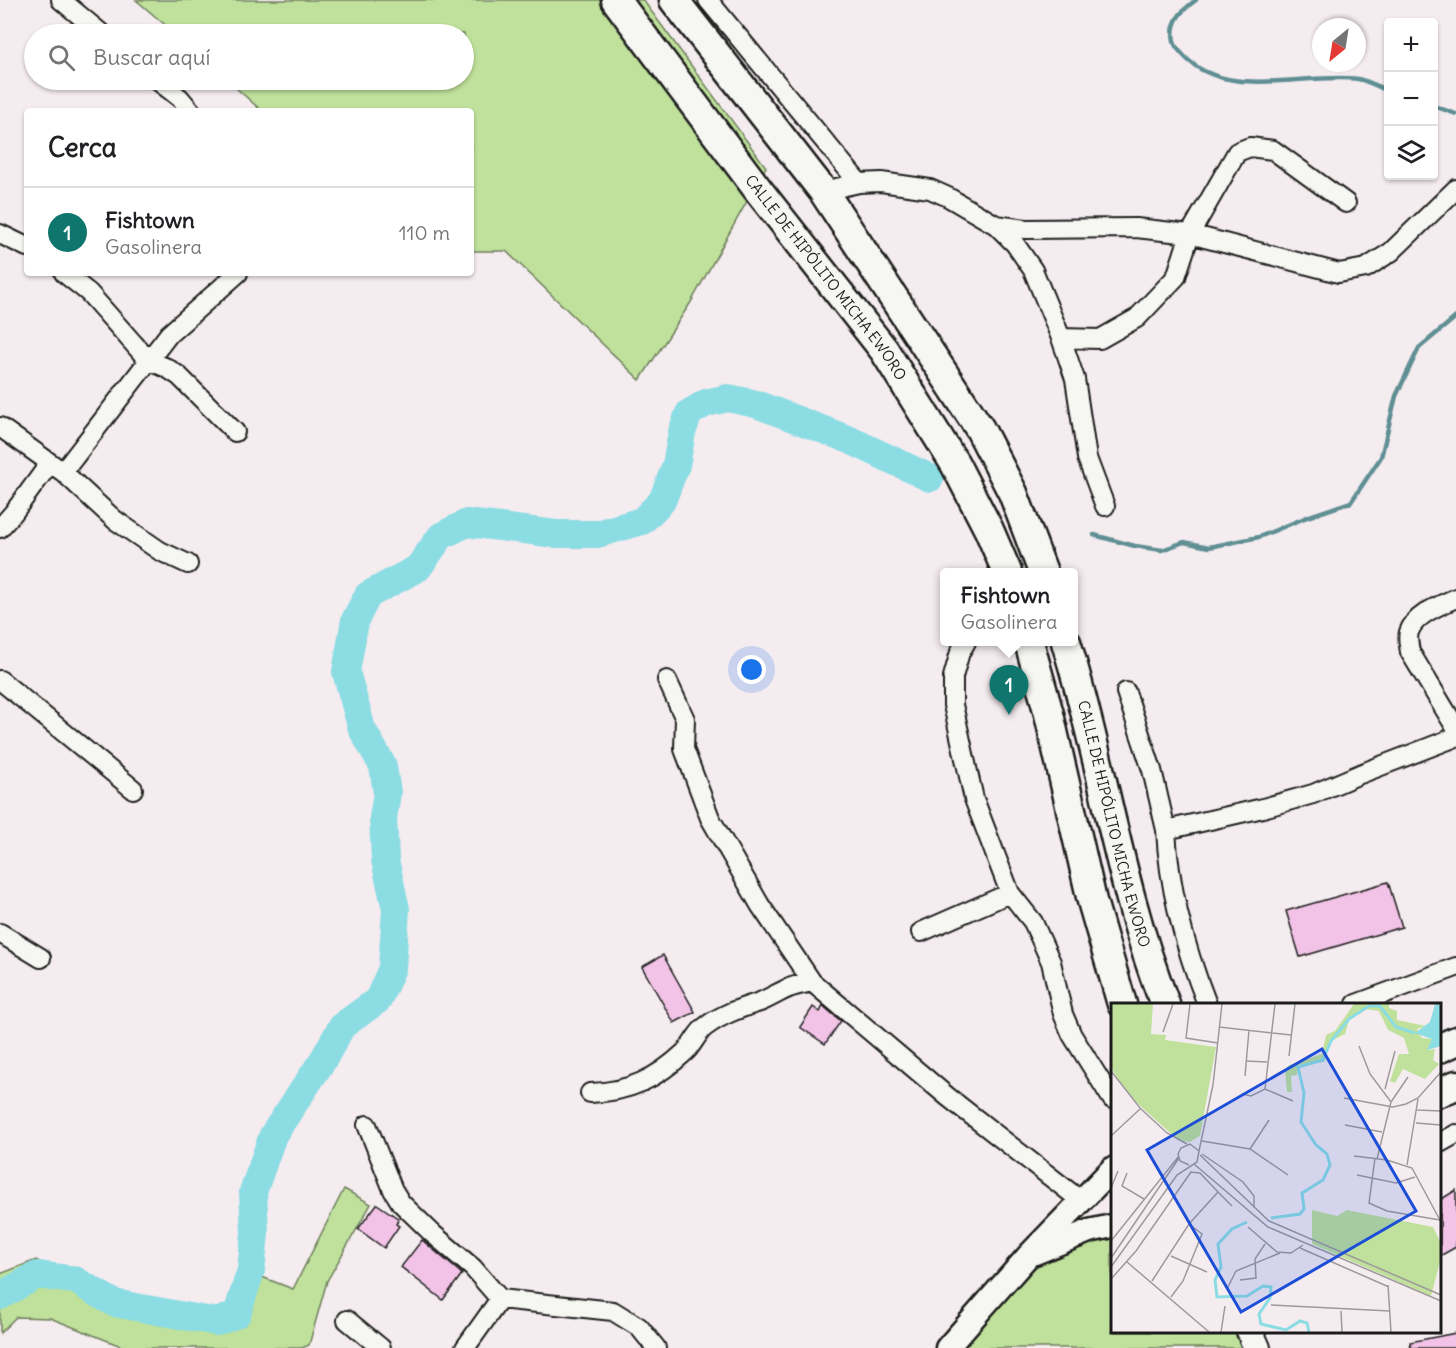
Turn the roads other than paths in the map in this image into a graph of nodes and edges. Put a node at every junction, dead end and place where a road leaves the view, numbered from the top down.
1 (61, 0) edge
2 (616, 0) edge
3 (674, 0) edge
4 (708, 0) edge
5 (90, 24) edge
6 (170, 90) edge
7 (188, 108) edge
8 (859, 183) junction
9 (1456, 189) edge
10 (823, 191) junction
11 (1346, 203) dead end
12 (996, 225) junction
13 (0, 234) edge
14 (1190, 234) junction
15 (24, 246) edge
16 (68, 276) edge
17 (235, 276) edge
18 (1061, 338) junction
19 (148, 360) junction
20 (0, 427) edge
21 (235, 432) dead end
22 (57, 468) junction
23 (1105, 507) dead end
24 (0, 528) edge
25 (188, 564) dead end
26 (1005, 568) edge
27 (1041, 568) edge
28 (1456, 598) edge
29 (964, 646) edge
30 (1030, 646) edge
31 (1067, 646) edge
32 (0, 680) edge
33 (667, 681) dead end
34 (1126, 692) dead end
35 (1456, 728) edge
36 (1456, 737) edge
37 (133, 789) dead end
38 (1166, 830) junction
39 (1010, 893) junction
40 (921, 932) dead end
41 (0, 933) edge
42 (41, 958) dead end
43 (1456, 967) edge
44 (812, 982) junction
45 (1121, 1003) edge
46 (1164, 1003) edge
47 (1206, 1003) edge
48 (1361, 1003) edge
49 (1456, 1041) edge
50 (1441, 1048) edge
51 (1456, 1085) edge
52 (1441, 1092) edge
53 (590, 1093) dead end
54 (1111, 1096) edge
55 (367, 1125) dead end
56 (1456, 1134) edge
57 (1441, 1142) edge
58 (1111, 1171) edge
59 (1080, 1200) junction
60 (1111, 1226) edge
61 (1028, 1256) junction
62 (500, 1299) junction
63 (347, 1320) dead end
64 (1250, 1333) edge
65 (1269, 1333) edge
66 (381, 1348) edge
67 (465, 1348) edge
68 (656, 1348) edge
69 (947, 1348) edge
70 (1257, 1348) edge
71 (1271, 1348) edge

1 - 5 street
2 - 26 main road, CALLE DE HIPÓLITO MICHA EWORO
3 - 10 main road
4 - 8 street
6 - 7 street
8 - 10 street
8 - 12 street
9 - 14 street
10 - 27 main road
11 - 14 street
12 - 14 street
12 - 18 street
13 - 15 street
14 - 18 street
16 - 19 street
17 - 19 street
18 - 23 street
19 - 21 street
19 - 22 street
20 - 22 street
22 - 24 street
22 - 25 street
28 - 35 street
29 - 39 street
30 - 45 main road
31 - 46 main road, CALLE DE HIPÓLITO MICHA EWORO
32 - 37 street
33 - 44 street
34 - 38 street
36 - 38 street
38 - 47 street
39 - 40 street
39 - 54 street
41 - 42 street
43 - 48 street
44 - 53 street
44 - 59 street
49 - 50 main road
51 - 52 main road
55 - 62 street
56 - 57 street
58 - 59 street
59 - 61 street
60 - 61 street
61 - 69 street
62 - 67 street
62 - 68 street
63 - 66 street
64 - 70 main road
65 - 71 main road

